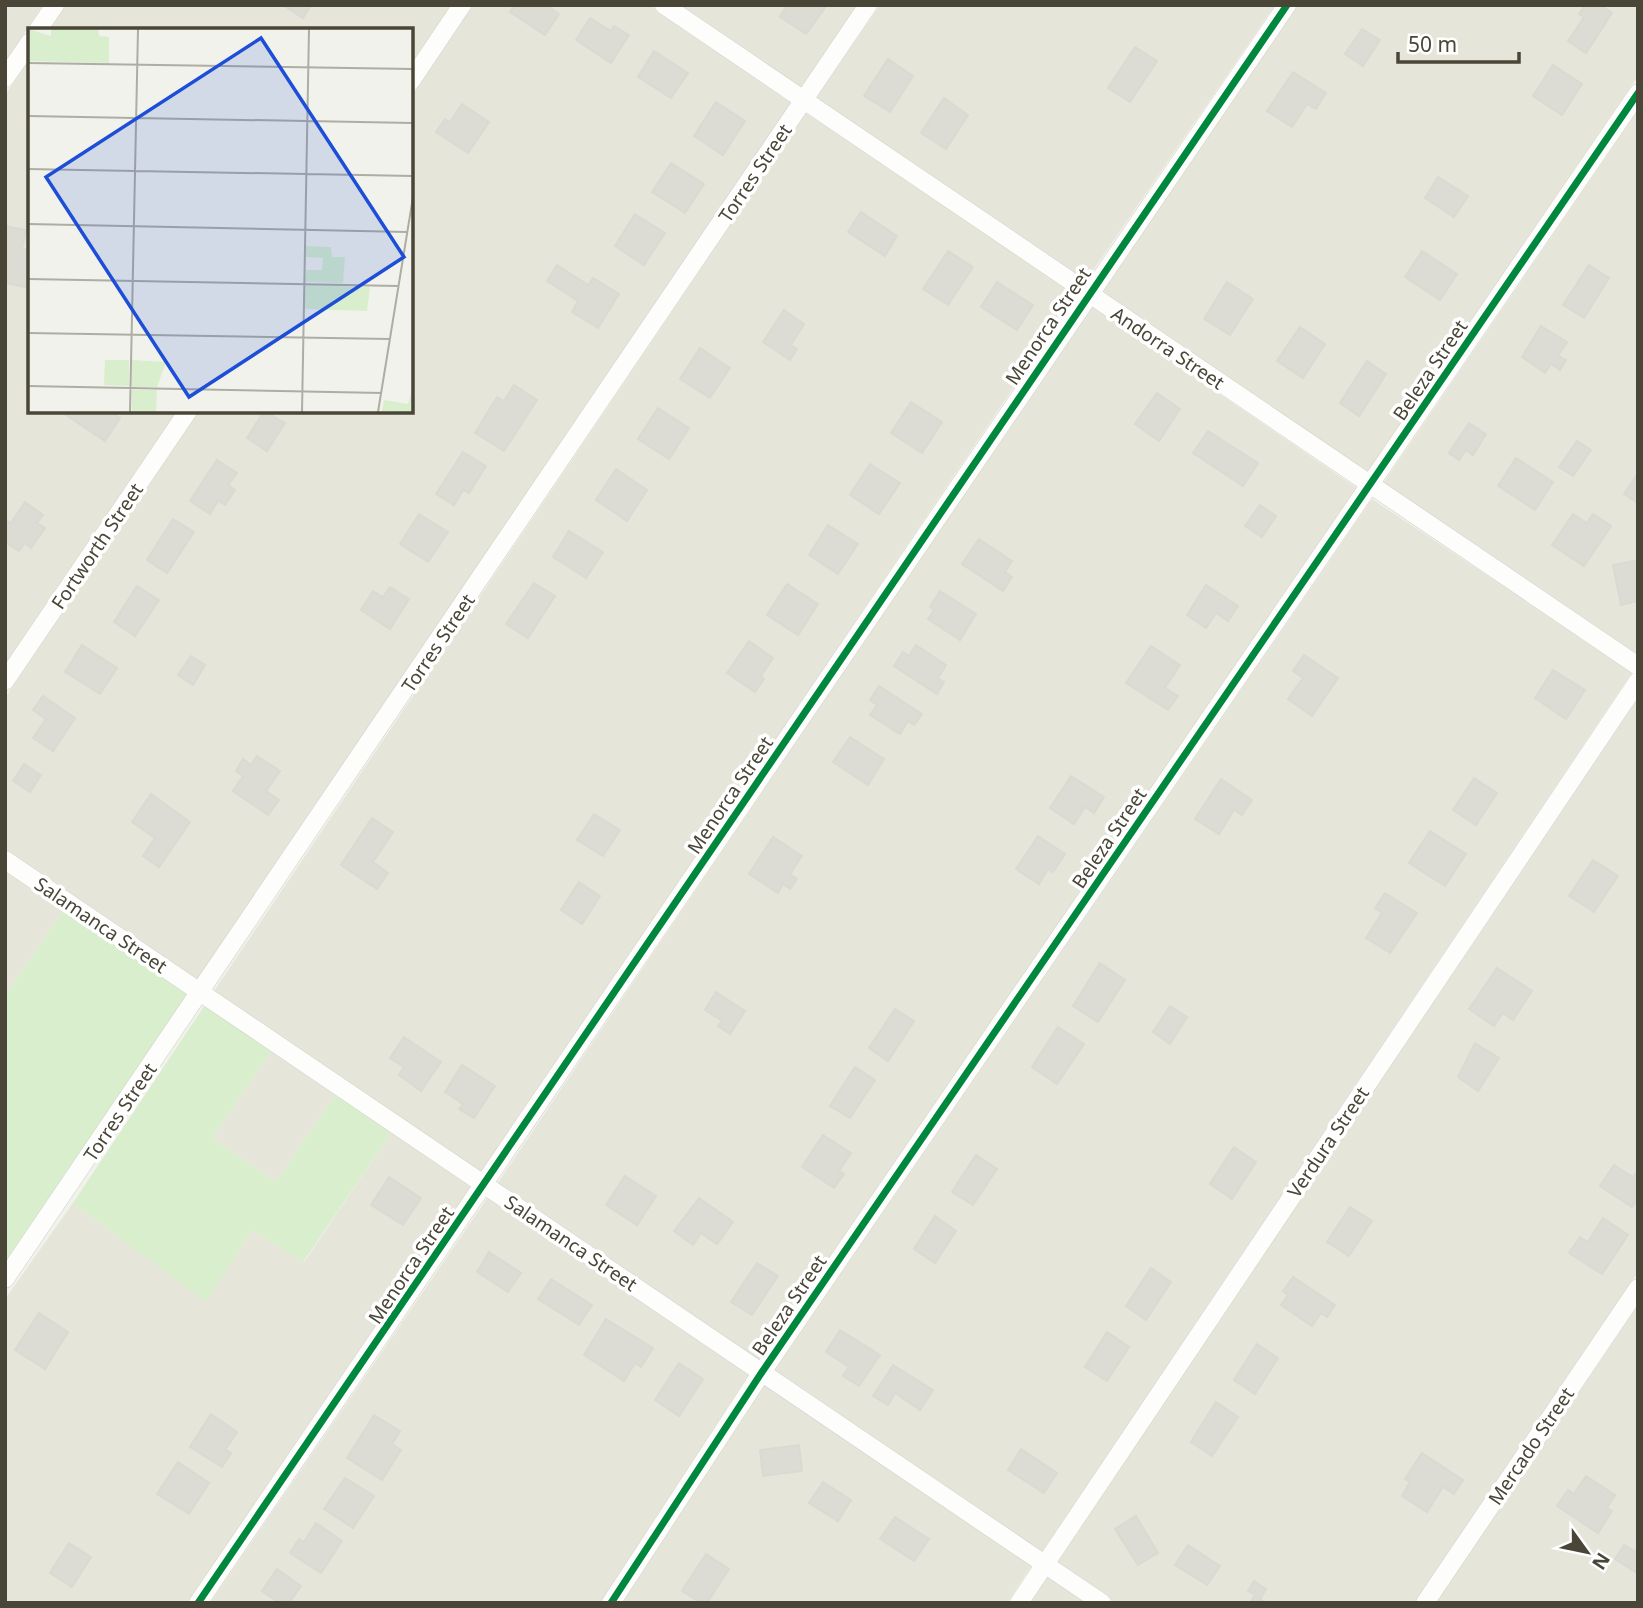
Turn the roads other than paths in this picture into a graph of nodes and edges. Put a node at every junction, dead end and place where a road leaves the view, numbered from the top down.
1 (55, 5) edge
2 (462, 5) edge
3 (664, 5) edge
4 (868, 5) edge
5 (1286, 5) edge
6 (39, 28) edge
7 (28, 45) edge
8 (5, 78) edge
9 (413, 78) edge
10 (1638, 93) edge
11 (803, 102) junction
12 (1088, 294) junction
13 (187, 413) edge
14 (1369, 487) junction
15 (1638, 666) edge
16 (5, 681) edge
17 (1638, 681) edge
18 (5, 860) edge
19 (202, 993) junction
20 (485, 1185) junction
21 (5, 1279) edge
22 (1638, 1288) edge
23 (762, 1372) junction
24 (1045, 1564) junction
25 (198, 1603) edge
26 (611, 1603) edge
27 (1019, 1603) edge
28 (1102, 1603) edge
29 (1425, 1603) edge

1 - 6 street
2 - 9 street
3 - 11 street, Andorra Street
4 - 11 street, Torres Street
5 - 12 street, Menorca Street
7 - 8 street
10 - 14 street, Beleza Street
11 - 12 street, Andorra Street
11 - 19 street, Torres Street
12 - 14 street, Andorra Street
12 - 20 street, Menorca Street
13 - 16 street, Fortworth Street
14 - 15 street, Andorra Street
14 - 23 street, Beleza Street
17 - 24 street, Verdura Street
18 - 19 street, Salamanca Street
19 - 20 street, Salamanca Street
19 - 21 street, Torres Street
20 - 23 street, Salamanca Street
20 - 25 street, Menorca Street
22 - 29 street, Mercado Street
23 - 24 street, Salamanca Street
23 - 26 street, Beleza Street
24 - 27 street, Verdura Street
24 - 28 street, Salamanca Street

